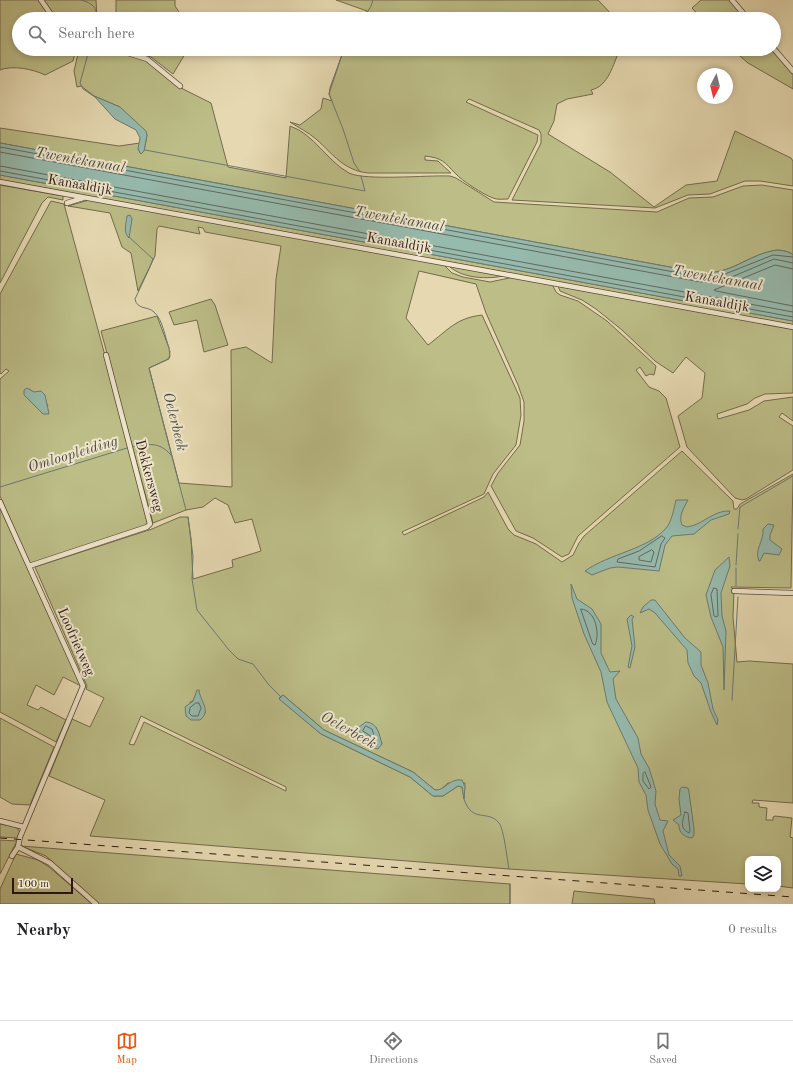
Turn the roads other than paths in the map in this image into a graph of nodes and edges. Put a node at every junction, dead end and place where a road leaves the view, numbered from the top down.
1 (41, 0) edge
2 (732, 0) edge
3 (49, 12) edge
4 (742, 12) edge
5 (138, 56) edge
6 (780, 56) edge
7 (793, 71) edge
8 (180, 86) dead end
9 (0, 182) edge
10 (63, 194) junction
11 (85, 197) junction
12 (793, 327) edge
13 (106, 355) dead end
14 (0, 502) edge
15 (29, 566) junction
16 (734, 591) dead end
17 (793, 593) edge
18 (0, 821) edge
19 (24, 827) junction
20 (18, 848) junction
21 (12, 856) dead end
22 (96, 904) edge

1 - 3 street
2 - 4 street
5 - 8 street
6 - 7 street
9 - 10 street, Kanaaldijk
10 - 11 street, Kanaaldijk
10 - 11 street
11 - 12 street, Kanaaldijk
13 - 15 street, Dekkersweg
14 - 15 street, Loofrietweg
15 - 19 street, Loofrietweg
16 - 17 street
18 - 19 street
19 - 20 street, Loofrietweg
20 - 21 street
20 - 22 street

